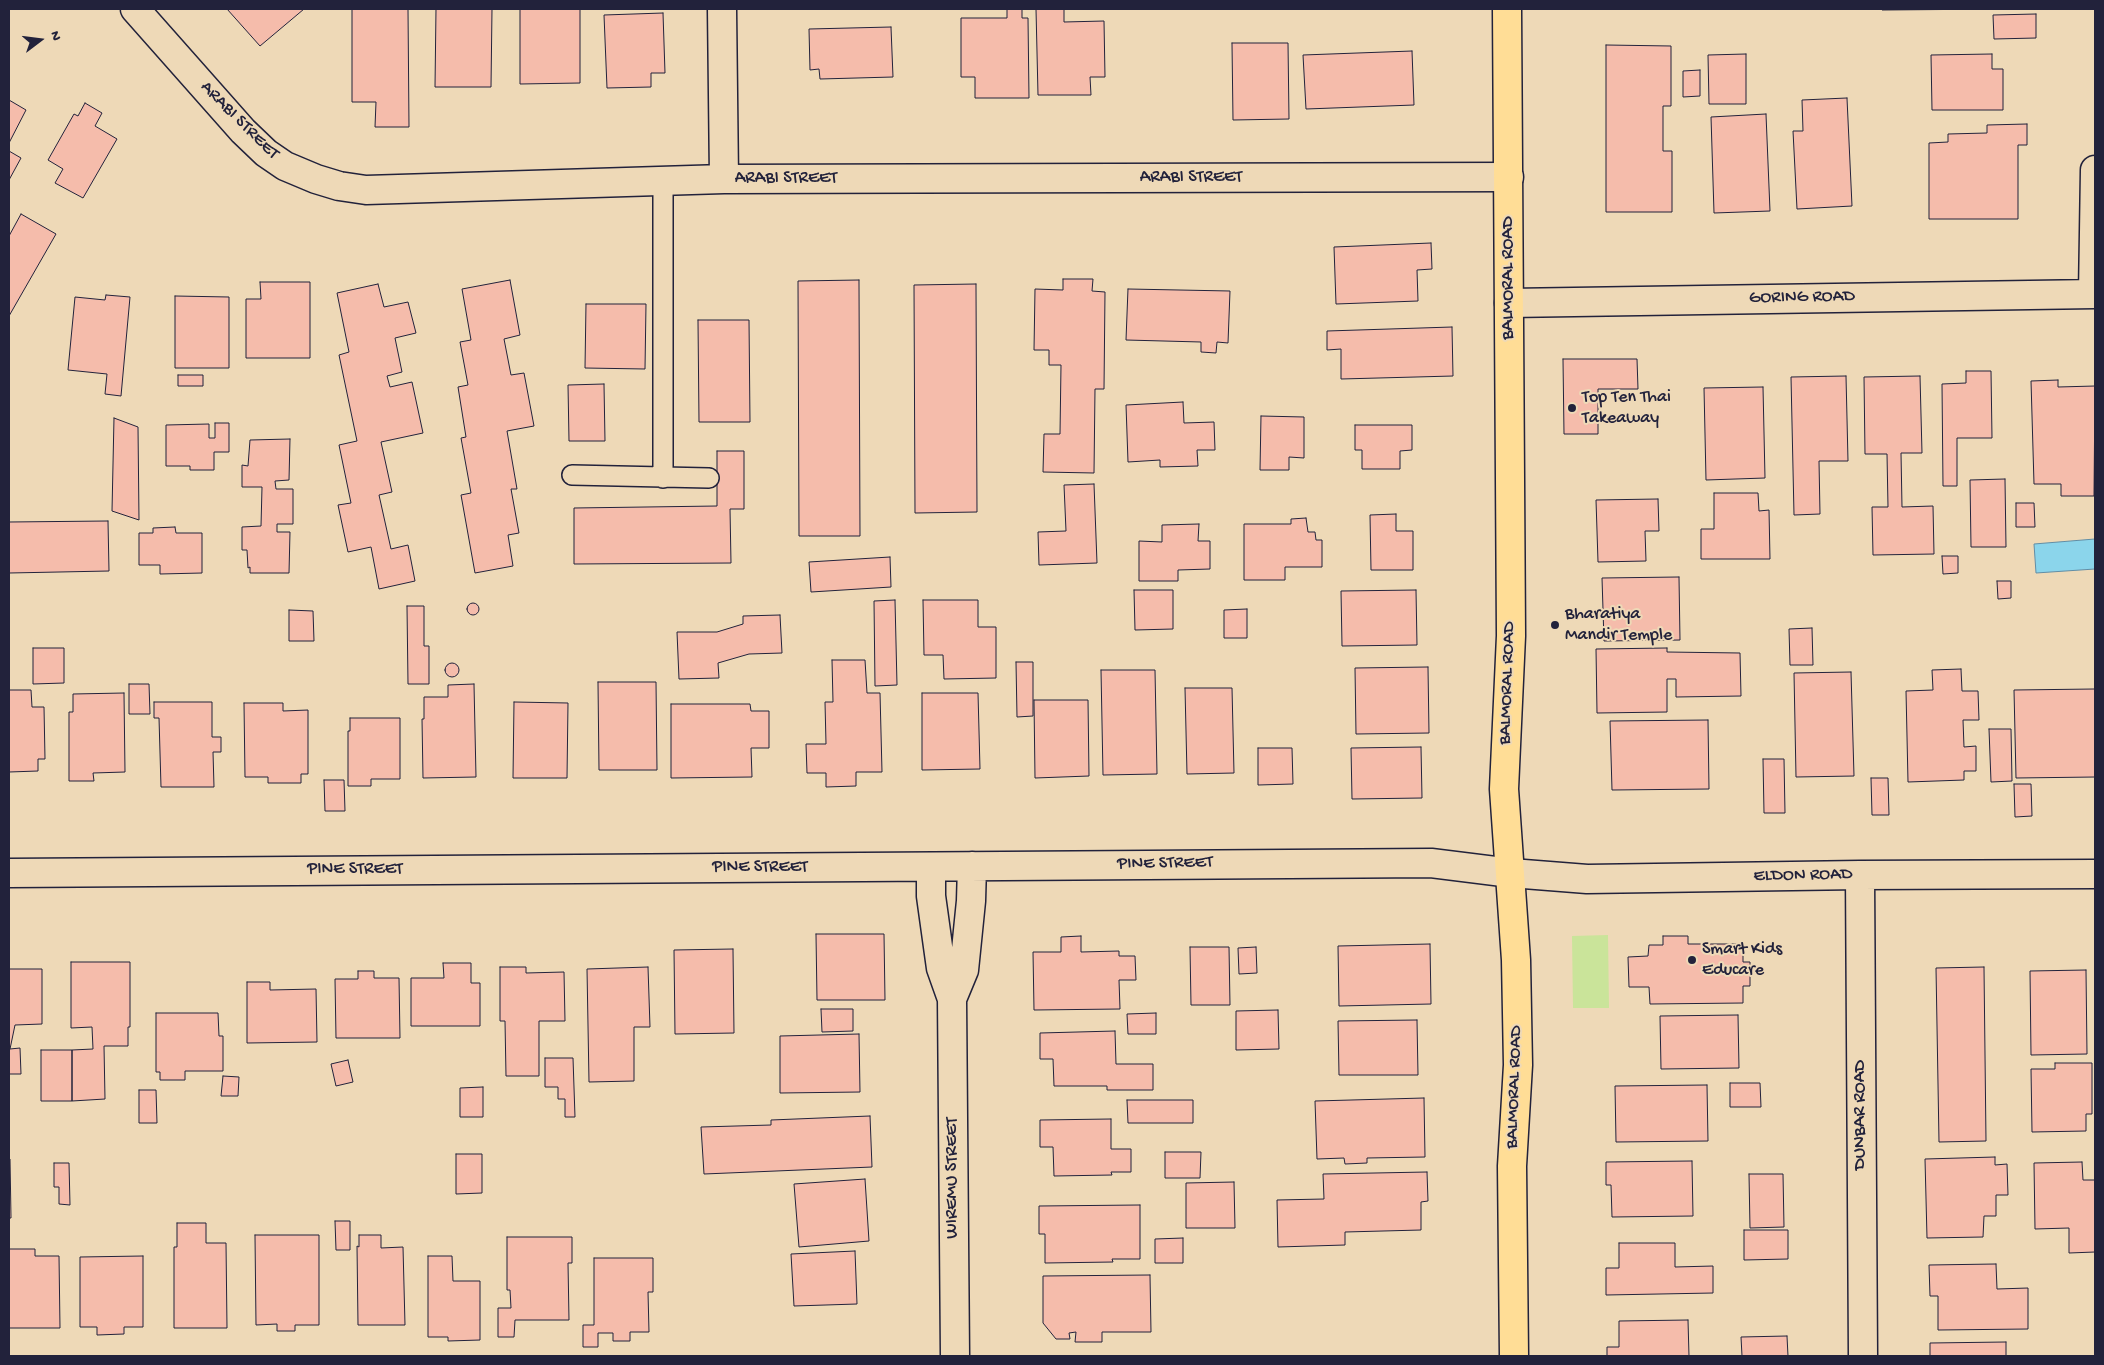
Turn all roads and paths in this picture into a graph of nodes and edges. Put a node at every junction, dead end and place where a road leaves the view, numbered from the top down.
1 (135, 9) edge
2 (722, 9) edge
3 (1507, 9) edge
4 (2095, 170) edge
5 (1509, 177) junction
6 (724, 179) junction
7 (663, 181) junction
8 (2094, 294) edge
9 (1509, 303) junction
10 (572, 475) dead end
11 (663, 478) junction
12 (709, 478) dead end
13 (972, 866) junction
14 (931, 867) junction
15 (1511, 872) junction
16 (9, 873) edge
17 (1860, 874) junction
18 (2095, 874) edge
19 (952, 999) junction
20 (954, 1356) edge
21 (1514, 1356) edge
22 (1863, 1356) edge

1 - 7 street, ARABI STREET
2 - 6 street
3 - 5 main road, BALMORAL ROAD
4 - 8 street
5 - 6 street, ARABI STREET
5 - 9 main road, BALMORAL ROAD
6 - 7 street, ARABI STREET
7 - 11 lane
8 - 9 street, GORING ROAD
9 - 15 main road, BALMORAL ROAD
10 - 11 lane
11 - 12 lane
13 - 14 street, PINE STREET
13 - 15 street, PINE STREET
13 - 19 street, WIREMU STREET
14 - 16 street, PINE STREET
14 - 19 street, WIREMU STREET
15 - 17 street, ELDON ROAD
15 - 21 main road, BALMORAL ROAD
17 - 18 street, ELDON ROAD
17 - 22 street, DUNBAR ROAD
19 - 20 street, WIREMU STREET

